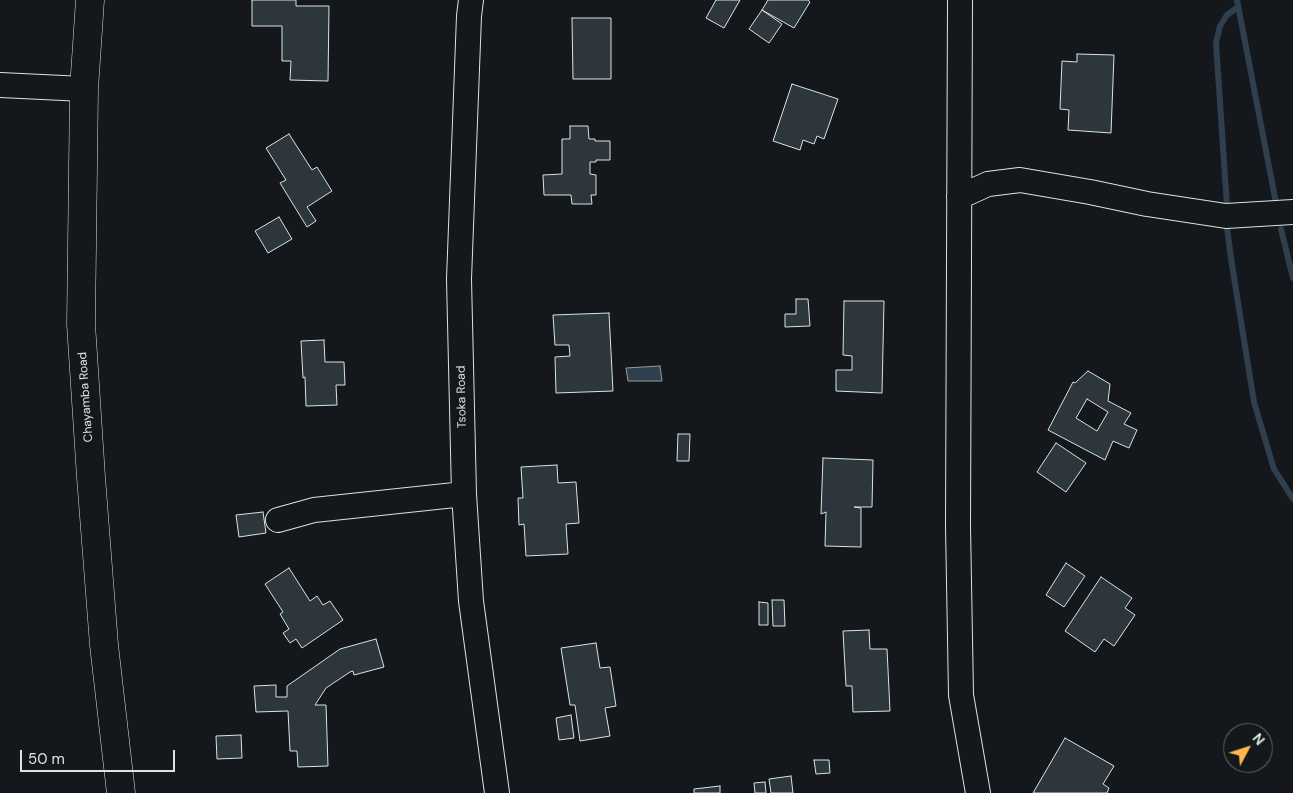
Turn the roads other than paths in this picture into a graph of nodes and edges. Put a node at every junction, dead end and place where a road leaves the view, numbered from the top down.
1 (90, 0) edge
2 (471, 0) edge
3 (960, 0) edge
4 (0, 85) edge
5 (84, 89) junction
6 (959, 197) junction
7 (1293, 212) edge
8 (464, 494) junction
9 (278, 520) dead end
10 (121, 793) edge
11 (497, 793) edge
12 (978, 793) edge

1 - 5 main road, Chayamba Road
2 - 8 street, Tsoka Road
3 - 6 street
4 - 5 street
5 - 10 main road, Chayamba Road
6 - 7 street
6 - 12 street
8 - 9 street
8 - 11 street, Tsoka Road

